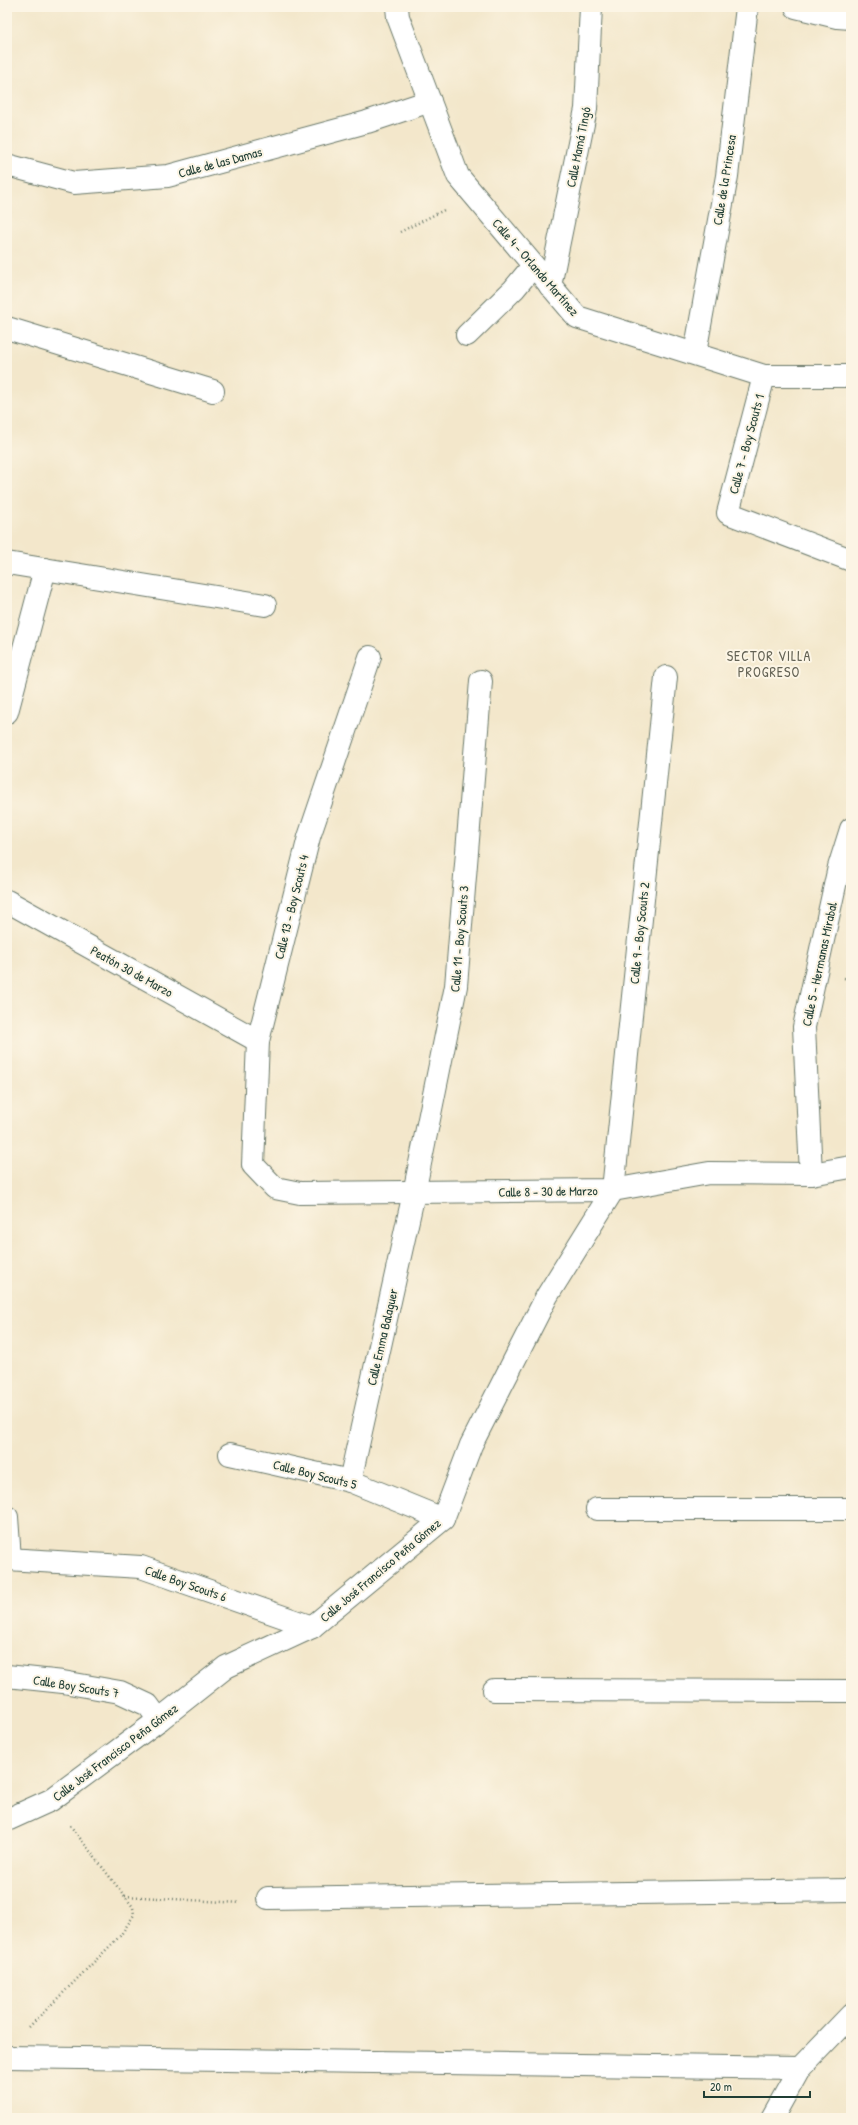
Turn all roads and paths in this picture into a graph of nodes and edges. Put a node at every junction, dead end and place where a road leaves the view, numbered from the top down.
1 (397, 7) edge
2 (591, 7) edge
3 (747, 7) edge
4 (796, 7) edge
5 (851, 18) edge
6 (430, 101) junction
7 (7, 165) edge
8 (474, 195) junction
9 (400, 232) dead end
10 (533, 266) junction
11 (550, 286) junction
12 (7, 328) edge
13 (467, 335) dead end
14 (695, 353) junction
15 (764, 376) junction
16 (851, 376) edge
17 (213, 391) dead end
18 (851, 560) edge
19 (7, 563) edge
20 (45, 570) junction
21 (265, 605) dead end
22 (370, 657) dead end
23 (13, 667) edge
24 (666, 677) dead end
25 (481, 680) dead end
26 (7, 712) edge
27 (851, 828) edge
28 (7, 901) edge
29 (258, 1041) junction
30 (253, 1165) joint
31 (851, 1167) edge
32 (811, 1174) junction
33 (613, 1190) junction
34 (414, 1193) junction
35 (230, 1454) dead end
36 (350, 1481) junction
37 (597, 1509) dead end
38 (851, 1509) edge
39 (7, 1517) edge
40 (442, 1519) junction
41 (9, 1559) edge
42 (312, 1627) junction
43 (7, 1676) edge
44 (494, 1690) dead end
45 (851, 1691) edge
46 (159, 1720) junction
47 (51, 1800) junction
48 (7, 1820) edge
49 (851, 1890) edge
50 (124, 1896) junction
51 (268, 1898) joint
52 (851, 2015) edge
53 (24, 2032) dead end
54 (7, 2056) edge
55 (800, 2068) junction
56 (772, 2118) edge

1 - 6 street, Calle 4 - Orlando Martínez
2 - 11 street, Calle Mamá Tingó
3 - 14 street, Calle de la Princesa
4 - 5 street
6 - 7 street, Calle de las Damas
6 - 8 street, Calle 4 - Orlando Martínez
8 - 9 path
8 - 10 street, Calle 4 - Orlando Martínez
10 - 11 street, Calle 4 - Orlando Martínez
10 - 13 street
11 - 14 street, Calle 4 - Orlando Martínez
12 - 17 street
14 - 15 street, Calle 4 - Orlando Martínez
15 - 16 street, Calle 4 - Orlando Martínez
15 - 18 street, Calle 7 - Boy Scouts 1
19 - 20 street
20 - 21 street
20 - 23 street
22 - 29 street, Calle 13 - Boy Scouts 4
23 - 26 street
24 - 33 street, Calle 9 - Boy Scouts 2
25 - 34 street, Calle 11 - Boy Scouts 3
27 - 32 street, Calle 5 - Hermanas Mirabal
28 - 29 street, Peatón 30 de Marzo
29 - 30 street, Calle 13 - Boy Scouts 4
30 - 34 street, Calle 8 - 30 de Marzo
31 - 32 street, Calle 8 - 30 de Marzo
32 - 33 street, Calle 8 - 30 de Marzo
33 - 34 street, Calle 8 - 30 de Marzo
33 - 40 street, Calle José Francisco Peña Gómez
34 - 36 street, Calle Emma Balaguer
35 - 36 street, Calle Boy Scouts 5
36 - 40 street, Calle Boy Scouts 5
37 - 38 street
39 - 41 street
40 - 42 street, Calle José Francisco Peña Gómez
41 - 42 street, Calle Boy Scouts 6
42 - 46 street, Calle José Francisco Peña Gómez
43 - 46 street, Calle Boy Scouts 7
44 - 45 street
46 - 47 street, Calle José Francisco Peña Gómez
47 - 48 street, Calle José Francisco Peña Gómez
47 - 50 path
49 - 51 street
50 - 51 path
50 - 53 path
52 - 55 street
54 - 55 street
55 - 56 street

